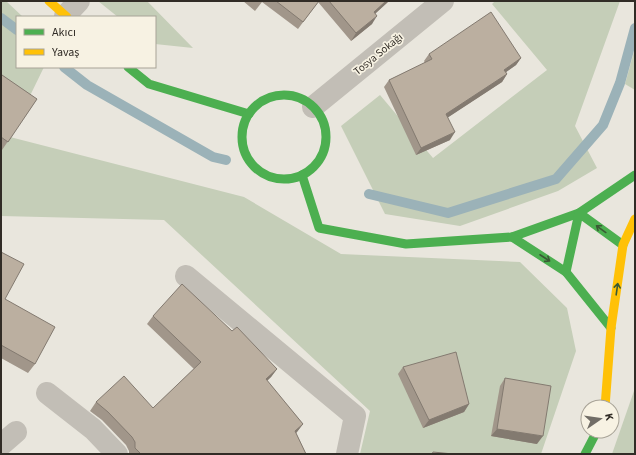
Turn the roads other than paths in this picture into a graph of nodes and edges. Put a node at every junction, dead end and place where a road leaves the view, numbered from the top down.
1 (49, 1) edge
2 (443, 1) edge
3 (70, 11) edge
4 (129, 68) edge
5 (313, 107) junction
6 (249, 114) junction
7 (302, 175) junction
8 (635, 175) edge
9 (579, 213) junction
10 (635, 219) edge
11 (512, 237) junction
12 (623, 245) junction
13 (566, 272) junction
14 (186, 276) dead end
15 (611, 328) junction
16 (47, 393) dead end
17 (606, 399) edge
18 (593, 439) edge
19 (117, 454) edge
20 (347, 454) edge
21 (585, 454) edge

1 - 3 street
2 - 5 street, Tosya Sokağı
4 - 6 street
5 - 6 street
5 - 7 street
6 - 7 street
7 - 11 street
8 - 9 street
9 - 11 street
12 -> 9 street
9 - 13 street
10 - 12 street
11 -> 13 street
15 -> 12 street
13 - 15 street
14 - 20 street
15 - 17 street
16 - 19 street
18 - 21 street

